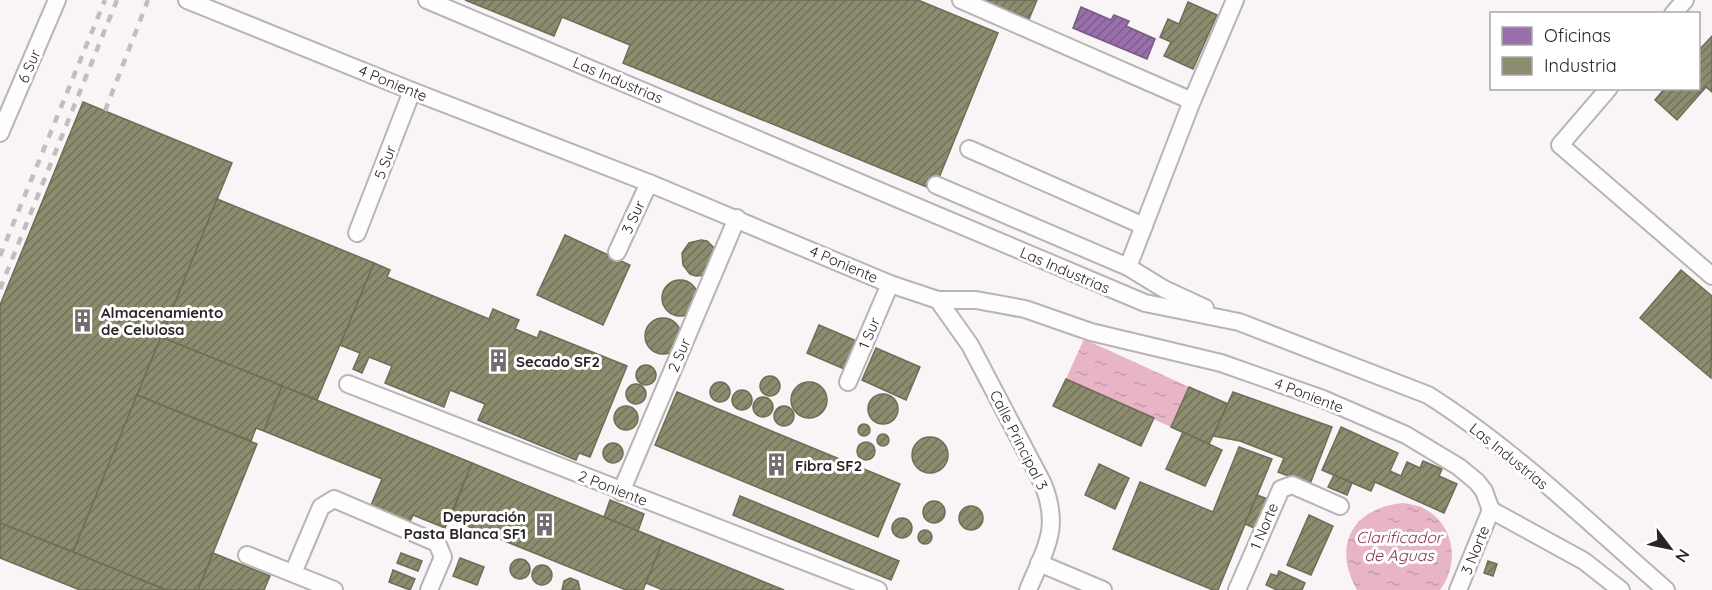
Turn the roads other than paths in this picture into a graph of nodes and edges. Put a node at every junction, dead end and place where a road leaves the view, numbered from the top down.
1 (57, 0) edge
2 (187, 0) edge
3 (427, 0) edge
4 (961, 0) edge
5 (1234, 0) edge
6 (1684, 0) edge
7 (1675, 12) edge
8 (1607, 90) edge
9 (412, 91) junction
10 (1192, 101) junction
11 (0, 133) edge
12 (969, 149) dead end
13 (649, 183) junction
14 (936, 185) dead end
15 (737, 218) junction
16 (1144, 226) junction
17 (357, 233) dead end
18 (617, 252) dead end
19 (1128, 267) junction
20 (1712, 276) edge
21 (890, 284) junction
22 (938, 300) junction
23 (1239, 322) junction
24 (848, 382) dead end
25 (348, 384) dead end
26 (621, 492) junction
27 (1340, 506) dead end
28 (1491, 510) junction
29 (247, 555) dead end
30 (1040, 563) junction
31 (293, 573) junction
32 (334, 590) edge
33 (429, 590) edge
34 (878, 590) edge
35 (1028, 590) edge
36 (1103, 590) edge
37 (1237, 590) edge
38 (1458, 590) edge
39 (1621, 590) edge
40 (1666, 590) edge

1 - 11 street, 6 Sur
2 - 9 street, 4 Poniente
3 - 23 street, Las Industrias
4 - 10 street
5 - 10 street
6 - 7 street
8 - 20 street
9 - 13 street, 4 Poniente
9 - 17 street, 5 Sur
10 - 16 street
12 - 16 street
13 - 15 street, 4 Poniente
13 - 18 street, 3 Sur
14 - 19 street
15 - 21 street, 4 Poniente
15 - 26 street, 2 Sur
16 - 19 street
19 - 23 street
21 - 22 street, 4 Poniente
21 - 24 street, 1 Sur
22 - 28 street, 4 Poniente
22 - 30 street, Calle Principal 3
23 - 40 street, Las Industrias
25 - 26 street, 2 Poniente
26 - 34 street, 2 Poniente
27 - 37 street, 1 Norte
28 - 38 street, 3 Norte
28 - 39 street
29 - 31 street
30 - 35 street, Calle Principal 3
30 - 36 street
31 - 32 street
31 - 33 street

